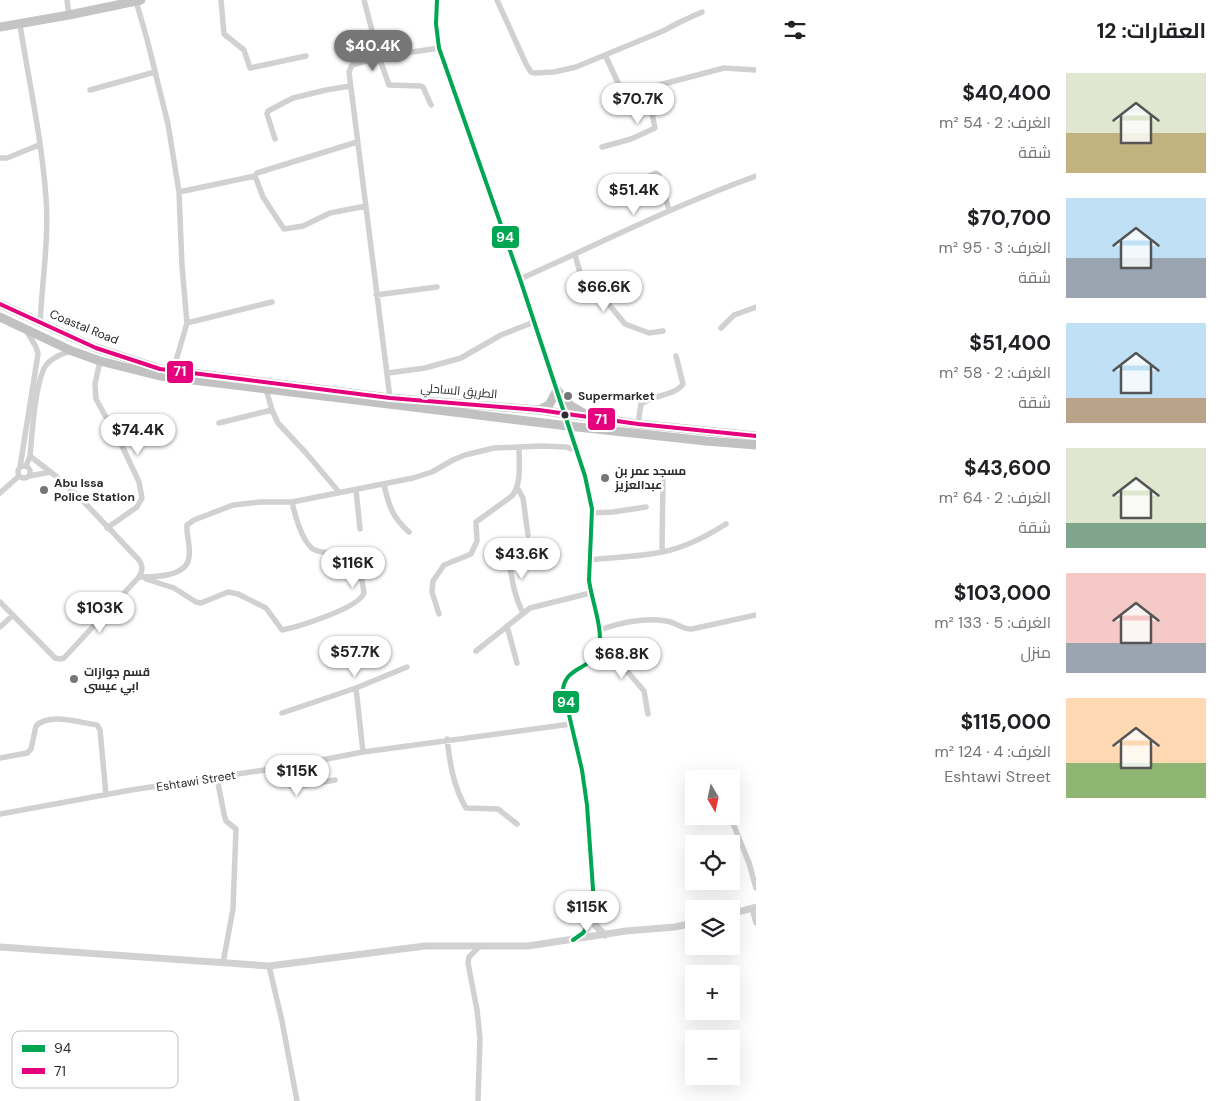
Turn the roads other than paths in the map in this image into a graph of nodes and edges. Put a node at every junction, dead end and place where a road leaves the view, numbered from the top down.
1 (67, 0) edge
2 (221, 0) edge
3 (364, 0) edge
4 (437, 0) edge
5 (497, 0) edge
6 (138, 1) edge
7 (702, 12) dead end
8 (69, 15) junction
9 (20, 25) junction
10 (0, 28) edge
11 (440, 48) junction
12 (605, 54) junction
13 (306, 56) dead end
14 (379, 57) junction
15 (756, 70) edge
16 (155, 72) junction
17 (350, 86) junction
18 (647, 89) junction
19 (90, 90) dead end
20 (431, 105) dead end
21 (275, 139) dead end
22 (357, 142) junction
23 (39, 145) junction
24 (602, 147) dead end
25 (0, 158) edge
26 (256, 176) junction
27 (756, 176) edge
28 (643, 179) dead end
29 (179, 192) junction
30 (366, 206) junction
31 (669, 210) junction
32 (575, 255) junction
33 (520, 278) junction
34 (437, 287) dead end
35 (376, 295) junction
36 (272, 302) dead end
37 (0, 304) edge
38 (756, 306) edge
39 (0, 317) edge
40 (534, 322) junction
41 (187, 323) junction
42 (40, 324) junction
43 (721, 328) dead end
44 (26, 330) junction
45 (663, 331) dead end
46 (72, 351) junction
47 (676, 356) dead end
48 (100, 360) junction
49 (160, 369) joint
50 (173, 371) junction
51 (388, 373) junction
52 (266, 390) junction
53 (557, 390) junction
54 (390, 398) junction
55 (272, 410) junction
56 (539, 410) junction
57 (564, 414) junction
58 (589, 416) junction
59 (219, 423) dead end
60 (638, 424) junction
61 (568, 426) junction
62 (756, 436) edge
63 (756, 444) edge
64 (519, 447) junction
65 (576, 450) junction
66 (30, 456) junction
67 (39, 464) junction
68 (25, 467) junction
69 (50, 472) junction
70 (663, 475) dead end
71 (19, 476) junction
72 (28, 476) junction
73 (384, 485) junction
74 (517, 487) junction
75 (356, 490) junction
76 (338, 492) junction
77 (0, 493) edge
78 (292, 502) junction
79 (646, 507) dead end
80 (591, 512) junction
81 (726, 524) dead end
82 (107, 528) junction
83 (360, 529) dead end
84 (408, 532) dead end
85 (528, 535) dead end
86 (508, 551) dead end
87 (662, 552) junction
88 (589, 560) junction
89 (139, 577) junction
90 (590, 593) junction
91 (0, 602) edge
92 (522, 613) junction
93 (439, 614) dead end
94 (13, 615) junction
95 (756, 615) edge
96 (507, 626) junction
97 (0, 627) edge
98 (598, 630) junction
99 (600, 645) junction
100 (476, 651) dead end
101 (517, 664) dead end
102 (407, 667) dead end
103 (356, 688) junction
104 (282, 713) dead end
105 (648, 714) dead end
106 (571, 724) junction
107 (447, 739) junction
108 (364, 752) junction
109 (0, 758) edge
110 (285, 767) junction
111 (217, 778) junction
112 (335, 780) dead end
113 (106, 795) junction
114 (0, 814) edge
115 (517, 824) dead end
116 (734, 825) edge
117 (756, 888) edge
118 (754, 908) edge
119 (740, 912) edge
120 (593, 917) junction
121 (756, 923) edge
122 (685, 925) edge
123 (605, 934) junction
124 (573, 940) junction
125 (0, 947) edge
126 (479, 947) junction
127 (223, 963) junction
128 (269, 966) junction
129 (296, 1101) edge
130 (478, 1101) edge

1 - 8 street
2 - 13 street
3 - 14 street
4 - 11 street
5 - 12 street
6 - 8 main road
6 - 16 street
7 - 12 street
8 - 9 main road
9 - 10 main road
9 - 23 street
11 - 14 street
11 - 33 street
12 - 18 street
14 - 17 street
14 - 20 street
15 - 18 street
16 - 19 street
16 - 29 street
17 - 21 street
17 - 22 street
18 - 24 street
22 - 26 street
22 - 30 street
23 - 25 street
23 - 42 street
26 - 29 street
26 - 30 street
27 - 31 street
28 - 31 street
29 - 41 street
30 - 35 street
31 - 32 street
32 - 33 street
32 - 45 street
33 - 40 street
34 - 35 street
35 - 51 street
36 - 41 street
37 - 42 highway, Coastal Road
38 - 43 street
39 - 44 highway, Coastal Road
40 - 51 street
40 - 53 street
41 - 50 street
42 - 49 highway, Coastal Road
44 - 46 highway, Coastal Road
44 - 68 street
46 - 48 highway, Coastal Road
46 - 66 street
47 - 60 street
48 - 52 highway, Coastal Road
48 - 82 street
49 - 50 highway, الطريق الساحلي
50 - 54 highway, الطريق الساحلي
51 - 54 street
52 - 55 street
52 - 61 highway, Coastal Road
53 - 56 highway
53 - 57 street
53 - 58 highway
54 - 56 highway, الطريق الساحلي
55 - 59 street
55 - 76 street
56 - 57 highway, الطريق الساحلي
57 - 58 highway, الطريق الساحلي
57 - 61 street
58 - 60 highway, الطريق الساحلي
60 - 62 highway, الطريق الساحلي
61 - 63 highway, Coastal Road
61 - 65 street
64 - 65 street
64 - 73 street
64 - 74 street
65 - 80 street
66 - 67 street
66 - 68 street
67 - 68 street
67 - 69 street
68 - 71 street
68 - 72 street
69 - 72 street
69 - 82 street
70 - 87 street
71 - 72 street
71 - 77 street
73 - 75 street
73 - 84 street
74 - 85 street
74 - 93 street
75 - 76 street
75 - 83 street
76 - 78 street
78 - 89 street
78 - 89 street
79 - 80 street
80 - 88 street
81 - 87 street
82 - 89 street
86 - 92 street
87 - 88 street
88 - 90 street
89 - 94 street
90 - 92 street
90 - 98 street
91 - 94 street
92 - 96 street
94 - 97 street
95 - 98 street
96 - 100 street
96 - 101 street
98 - 99 street
99 - 105 street
99 - 106 street
102 - 103 street
103 - 104 street
103 - 108 street
106 - 107 street, Eshtawi Street
106 - 120 street
107 - 108 street, Eshtawi Street
107 - 115 street
108 - 110 street, Eshtawi Street
109 - 113 street
110 - 111 street, Eshtawi Street
110 - 112 street
111 - 113 street, Eshtawi Street
111 - 127 street
113 - 114 street, Eshtawi Street
116 - 117 street
118 - 119 street
118 - 121 street
120 - 123 street
120 - 124 street
122 - 123 street
123 - 124 street
124 - 126 street
125 - 127 street
126 - 128 street
126 - 130 street
127 - 128 street
128 - 129 street

